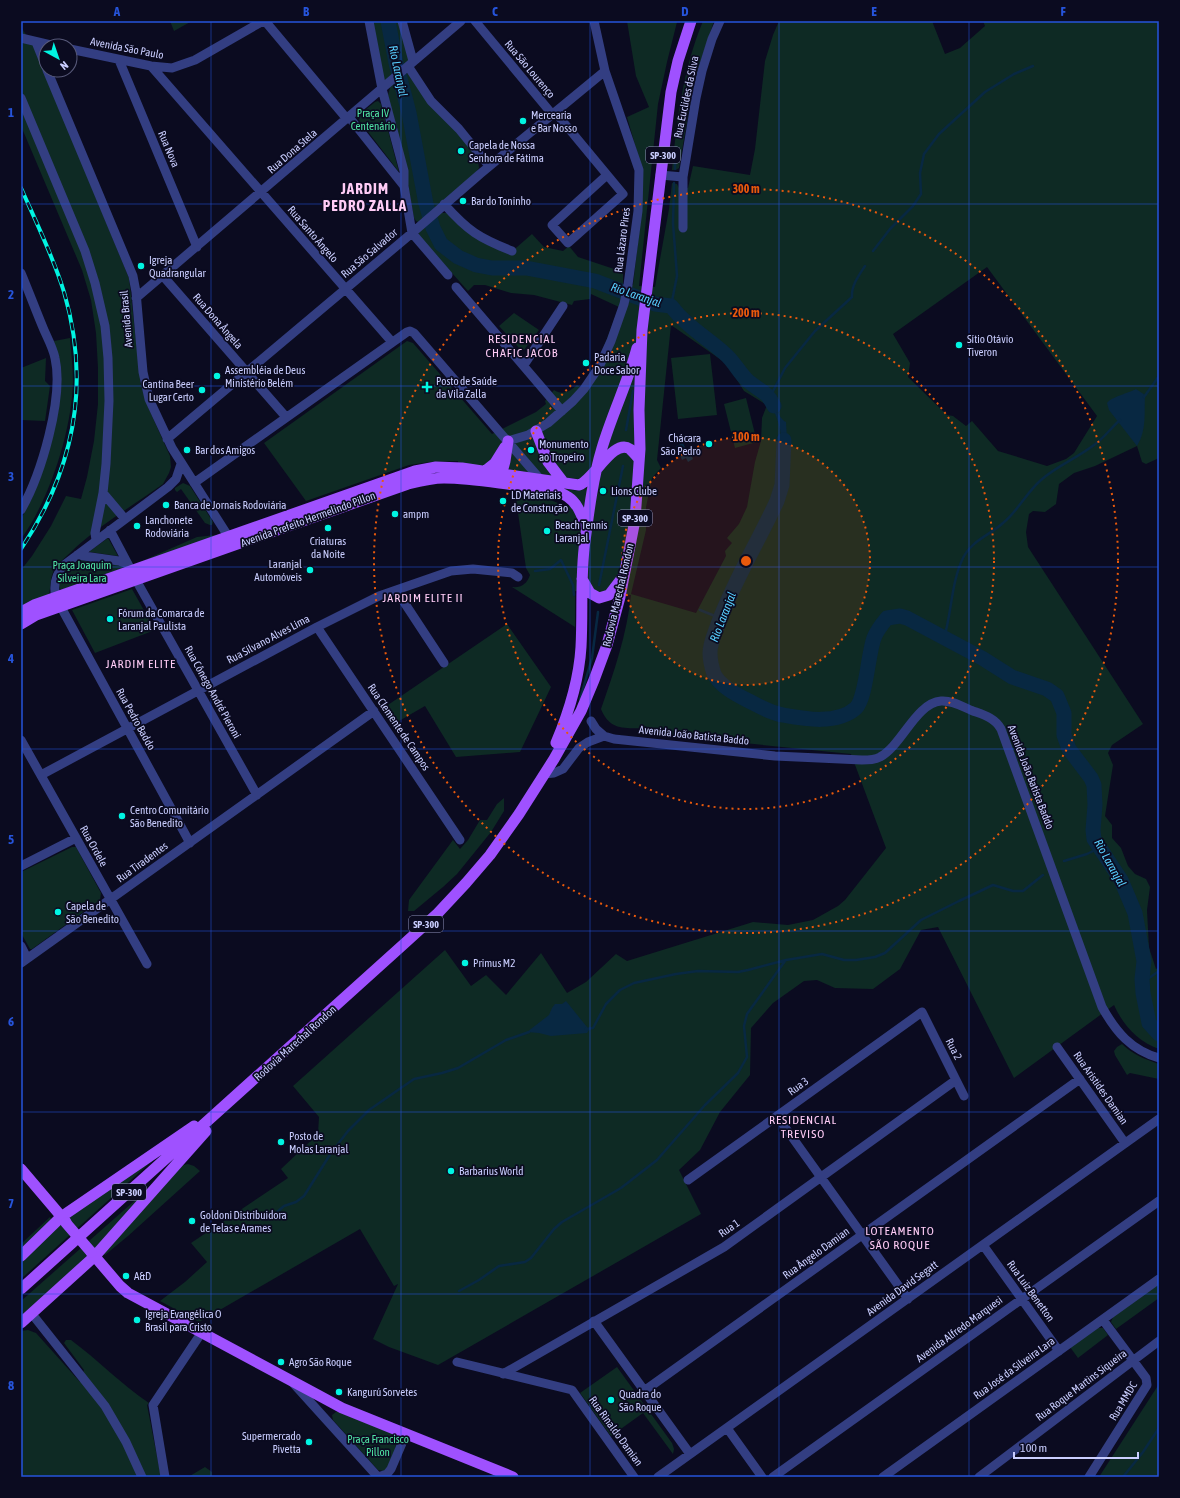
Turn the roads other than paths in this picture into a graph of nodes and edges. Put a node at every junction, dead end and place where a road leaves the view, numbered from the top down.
1 (264, 21) edge
2 (369, 21) edge
3 (402, 21) edge
4 (461, 21) edge
5 (475, 21) edge
6 (594, 21) edge
7 (691, 21) edge
8 (720, 21) edge
9 (21, 38) edge
10 (36, 42) joint
11 (38, 47) edge
12 (78, 52) edge
13 (119, 60) junction
14 (151, 66) junction
15 (408, 66) junction
16 (605, 71) junction
17 (50, 78) edge
18 (382, 89) junction
19 (21, 98) edge
20 (554, 113) junction
21 (348, 118) junction
22 (489, 166) junction
23 (607, 175) junction
24 (660, 175) junction
25 (683, 177) junction
26 (404, 186) junction
27 (261, 193) junction
28 (444, 204) junction
29 (683, 228) dead end
30 (412, 233) junction
31 (197, 247) junction
32 (512, 251) dead end
33 (21, 273) edge
34 (448, 275) dead end
35 (163, 276) junction
36 (456, 288) dead end
37 (345, 289) junction
38 (136, 298) junction
39 (563, 306) dead end
40 (643, 325) junction
41 (392, 342) junction
42 (524, 365) junction
43 (246, 371) junction
44 (562, 411) junction
45 (286, 417) junction
46 (536, 431) junction
47 (167, 439) junction
48 (508, 441) junction
49 (639, 459) junction
50 (181, 464) junction
51 (597, 470) junction
52 (485, 471) junction
53 (416, 476) junction
54 (500, 478) junction
55 (540, 479) junction
56 (564, 482) junction
57 (194, 483) junction
58 (103, 493) junction
59 (21, 510) edge
60 (125, 519) junction
61 (587, 528) junction
62 (110, 530) junction
63 (96, 540) junction
64 (230, 542) junction
65 (77, 554) junction
66 (132, 572) junction
67 (623, 576) junction
68 (518, 578) dead end
69 (581, 578) junction
70 (396, 590) junction
71 (59, 602) junction
72 (26, 613) edge
73 (21, 624) edge
74 (317, 626) junction
75 (444, 663) dead end
76 (198, 690) junction
77 (374, 711) junction
78 (591, 721) dead end
79 (127, 728) junction
80 (604, 736) junction
81 (21, 740) edge
82 (544, 774) junction
83 (41, 775) junction
84 (257, 795) junction
85 (76, 838) junction
86 (460, 840) dead end
87 (190, 843) junction
88 (21, 866) edge
89 (110, 900) junction
90 (21, 946) edge
91 (24, 960) edge
92 (146, 964) dead end
93 (922, 1012) joint
94 (1057, 1047) dead end
95 (1159, 1058) edge
96 (1080, 1079) junction
97 (956, 1080) junction
98 (237, 1095) junction
99 (964, 1096) dead end
100 (777, 1116) junction
101 (1159, 1119) edge
102 (1126, 1143) junction
103 (21, 1169) edge
104 (821, 1178) junction
105 (688, 1180) dead end
106 (1159, 1201) edge
107 (64, 1220) junction
108 (862, 1235) junction
109 (983, 1245) junction
110 (93, 1254) junction
111 (21, 1256) edge
112 (1159, 1279) edge
113 (21, 1289) edge
114 (908, 1299) junction
115 (1022, 1299) junction
116 (32, 1314) junction
117 (1103, 1320) junction
118 (594, 1321) junction
119 (21, 1323) edge
120 (202, 1332) junction
121 (1159, 1340) edge
122 (1059, 1351) junction
123 (1133, 1360) junction
124 (457, 1362) dead end
125 (503, 1374) junction
126 (290, 1379) junction
127 (644, 1391) junction
128 (338, 1406) junction
129 (326, 1420) junction
130 (727, 1428) junction
131 (406, 1434) junction
132 (690, 1454) junction
133 (394, 1473) edge
134 (142, 1477) edge
135 (165, 1477) edge
136 (378, 1477) edge
137 (513, 1477) edge
138 (634, 1477) edge
139 (658, 1477) edge
140 (762, 1477) edge
141 (773, 1477) edge
142 (883, 1477) edge
143 (979, 1477) edge
144 (1089, 1477) edge

1 - 14 street, Avenida São Paulo
1 - 21 street
2 - 18 street
3 - 15 street
4 - 15 street, Rua Dona Stela
5 - 20 street, Rua São Lourenço
6 - 16 street, Rua Lázaro Pires
7 - 24 main road, Rodovia Marechal Rondon / SP-300
8 - 25 street, Rua Euclides da Silva
9 - 10 street
10 - 11 street
12 - 13 street, Avenida São Paulo
13 - 14 street, Avenida São Paulo
13 - 31 street, Rua Nova
14 - 27 street, Rua Santo Ângelo
15 - 18 street, Rua Dona Stela
15 - 22 street
16 - 20 street, Rua São Salvador
16 - 44 street, Rua Lázaro Pires
17 - 38 street, Avenida Brasil
18 - 21 street, Rua Dona Stela
18 - 26 street
19 - 58 street
20 - 22 street, Rua São Salvador
20 - 23 street, Rua São Lourenço
21 - 26 street
21 - 27 street, Rua Dona Stela
22 - 28 street, Rua São Salvador
23 - 23 street, Rua São Lourenço
24 - 25 street
24 - 40 main road, Rodovia Marechal Rondon / SP-300
25 - 29 street, Rua Euclides da Silva
26 - 30 street
27 - 31 street, Rua Dona Stela
27 - 37 street, Rua Santo Ângelo
28 - 30 street, Rua São Salvador
28 - 32 street
30 - 34 street
30 - 37 street, Rua São Salvador
31 - 35 street, Rua Dona Stela
33 - 59 street
35 - 38 street, Rua Dona Stela
35 - 43 street, Rua Dona Ângela
36 - 42 street
37 - 41 street, Rua Santo Ângelo
37 - 43 street, Rua São Salvador
38 - 47 street, Avenida Brasil
39 - 42 street
40 - 49 main road, Rodovia Marechal Rondon / SP-300
40 - 51 main road, Rodovia Marechal Rondon / SP-300
41 - 45 street
41 - 48 street
42 - 44 street
43 - 45 street, Rua Dona Ângela
43 - 47 street, Rua São Salvador
44 - 46 street, Rua Lázaro Pires
45 - 57 street
46 - 48 street, Rua Lázaro Pires
46 - 56 main road
47 - 50 street, Avenida Brasil
48 - 52 main road
48 - 54 main road
48 - 55 street
49 - 51 main road, Avenida Prefeito Hermelindo Pillon
49 - 67 main road, Rodovia Marechal Rondon / SP-300
50 - 57 street, Avenida Brasil
50 - 60 street
51 - 56 main road, Avenida Prefeito Hermelindo Pillon
51 - 61 main road, Rodovia Marechal Rondon / SP-300
52 - 53 main road, Avenida Prefeito Hermelindo Pillon
52 - 54 main road, Avenida Prefeito Hermelindo Pillon
53 - 54 main road, Avenida Prefeito Hermelindo Pillon
53 - 64 main road, Avenida Prefeito Hermelindo Pillon
54 - 55 main road, Avenida Prefeito Hermelindo Pillon
54 - 61 main road, Avenida Prefeito Hermelindo Pillon
55 - 56 main road, Avenida Prefeito Hermelindo Pillon
57 - 64 street, Avenida Brasil
58 - 60 street
58 - 63 street
60 - 62 street
61 - 69 main road, Rodovia Marechal Rondon / SP-300
62 - 63 street
62 - 66 street
63 - 65 street
64 - 66 main road, Avenida Prefeito Hermelindo Pillon
65 - 66 street
65 - 71 street
66 - 71 main road, Avenida Prefeito Hermelindo Pillon
66 - 76 street, Rua Cônego André Pieroni
67 - 69 main road
67 - 82 main road, Rodovia Marechal Rondon / SP-300
68 - 70 street, Rua Silvano Alves Lima
69 - 82 main road, Rodovia Marechal Rondon / SP-300
70 - 74 street, Rua Silvano Alves Lima
70 - 75 street
71 - 72 main road, Avenida Prefeito Hermelindo Pillon
71 - 79 street, Rua Pedro Baddo
72 - 73 main road, Avenida Prefeito Hermelindo Pillon
74 - 76 street, Rua Silvano Alves Lima
74 - 77 street, Rua Clemente de Campos
76 - 79 street, Rua Silvano Alves Lima
76 - 84 street, Rua Cônego André Pieroni
77 - 84 street, Rua Tiradentes
77 - 86 street, Rua Clemente de Campos
78 - 80 street
79 - 83 street, Rua Silvano Alves Lima
79 - 87 street, Rua Pedro Baddo
80 - 82 street, Avenida João Batista Baddo
80 - 95 street, Avenida João Batista Baddo
81 - 83 street, Rua Ordele
82 - 98 main road, Rodovia Marechal Rondon / SP-300
83 - 85 street, Rua Ordele
84 - 87 street, Rua Tiradentes
85 - 88 street
85 - 89 street, Rua Ordele
87 - 89 street, Rua Tiradentes
89 - 91 street, Rua Tiradentes
89 - 92 street, Rua Ordele
90 - 91 street
93 - 97 street, Rua 2
93 - 100 street, Rua 3
94 - 96 street, Rua Aristides Damian
96 - 102 street, Rua Aristides Damian
96 - 108 street, Rua Ângelo Damian
97 - 99 street, Rua 2
97 - 104 street, Rua 1
98 - 107 main road
98 - 110 main road
98 - 113 main road, Rodovia Marechal Rondon / SP-300
100 - 104 street
100 - 105 street, Rua 3
101 - 102 street, Avenida David Segatt
102 - 109 street, Avenida David Segatt
103 - 107 main road
104 - 108 street
104 - 118 street, Rua 1
106 - 115 street, Avenida Alfredo Marquesi
107 - 110 main road, bridge
107 - 111 main road
108 - 114 street
108 - 127 street, Rua Ângelo Damian
109 - 114 street, Avenida David Segatt
109 - 115 street, Rua Luiz Benetton
110 - 116 main road
110 - 120 main road
112 - 117 street, Rua José da Silveira Lara
114 - 130 street, Avenida David Segatt
115 - 122 street, Rua Luiz Benetton
115 - 141 street, Avenida Alfredo Marquesi
116 - 119 main road
116 - 134 street
117 - 122 street, Rua José da Silveira Lara
117 - 123 street, Rua MMDC
118 - 125 street, Rua 1
118 - 127 street
120 - 126 main road
120 - 135 street
121 - 123 street, Rua Roque Martins Siqueira
122 - 142 street, Rua José da Silveira Lara
123 - 143 street, Rua Roque Martins Siqueira
123 - 144 street, Rua MMDC
124 - 125 street
125 - 138 street, Rua Rinaldo Damian
126 - 128 main road
126 - 129 street
127 - 132 street
128 - 129 street
128 - 131 main road
129 - 136 street
130 - 132 street, Avenida David Segatt
130 - 140 street
131 - 133 street
131 - 137 main road
132 - 139 street, Avenida David Segatt
133 - 136 street

